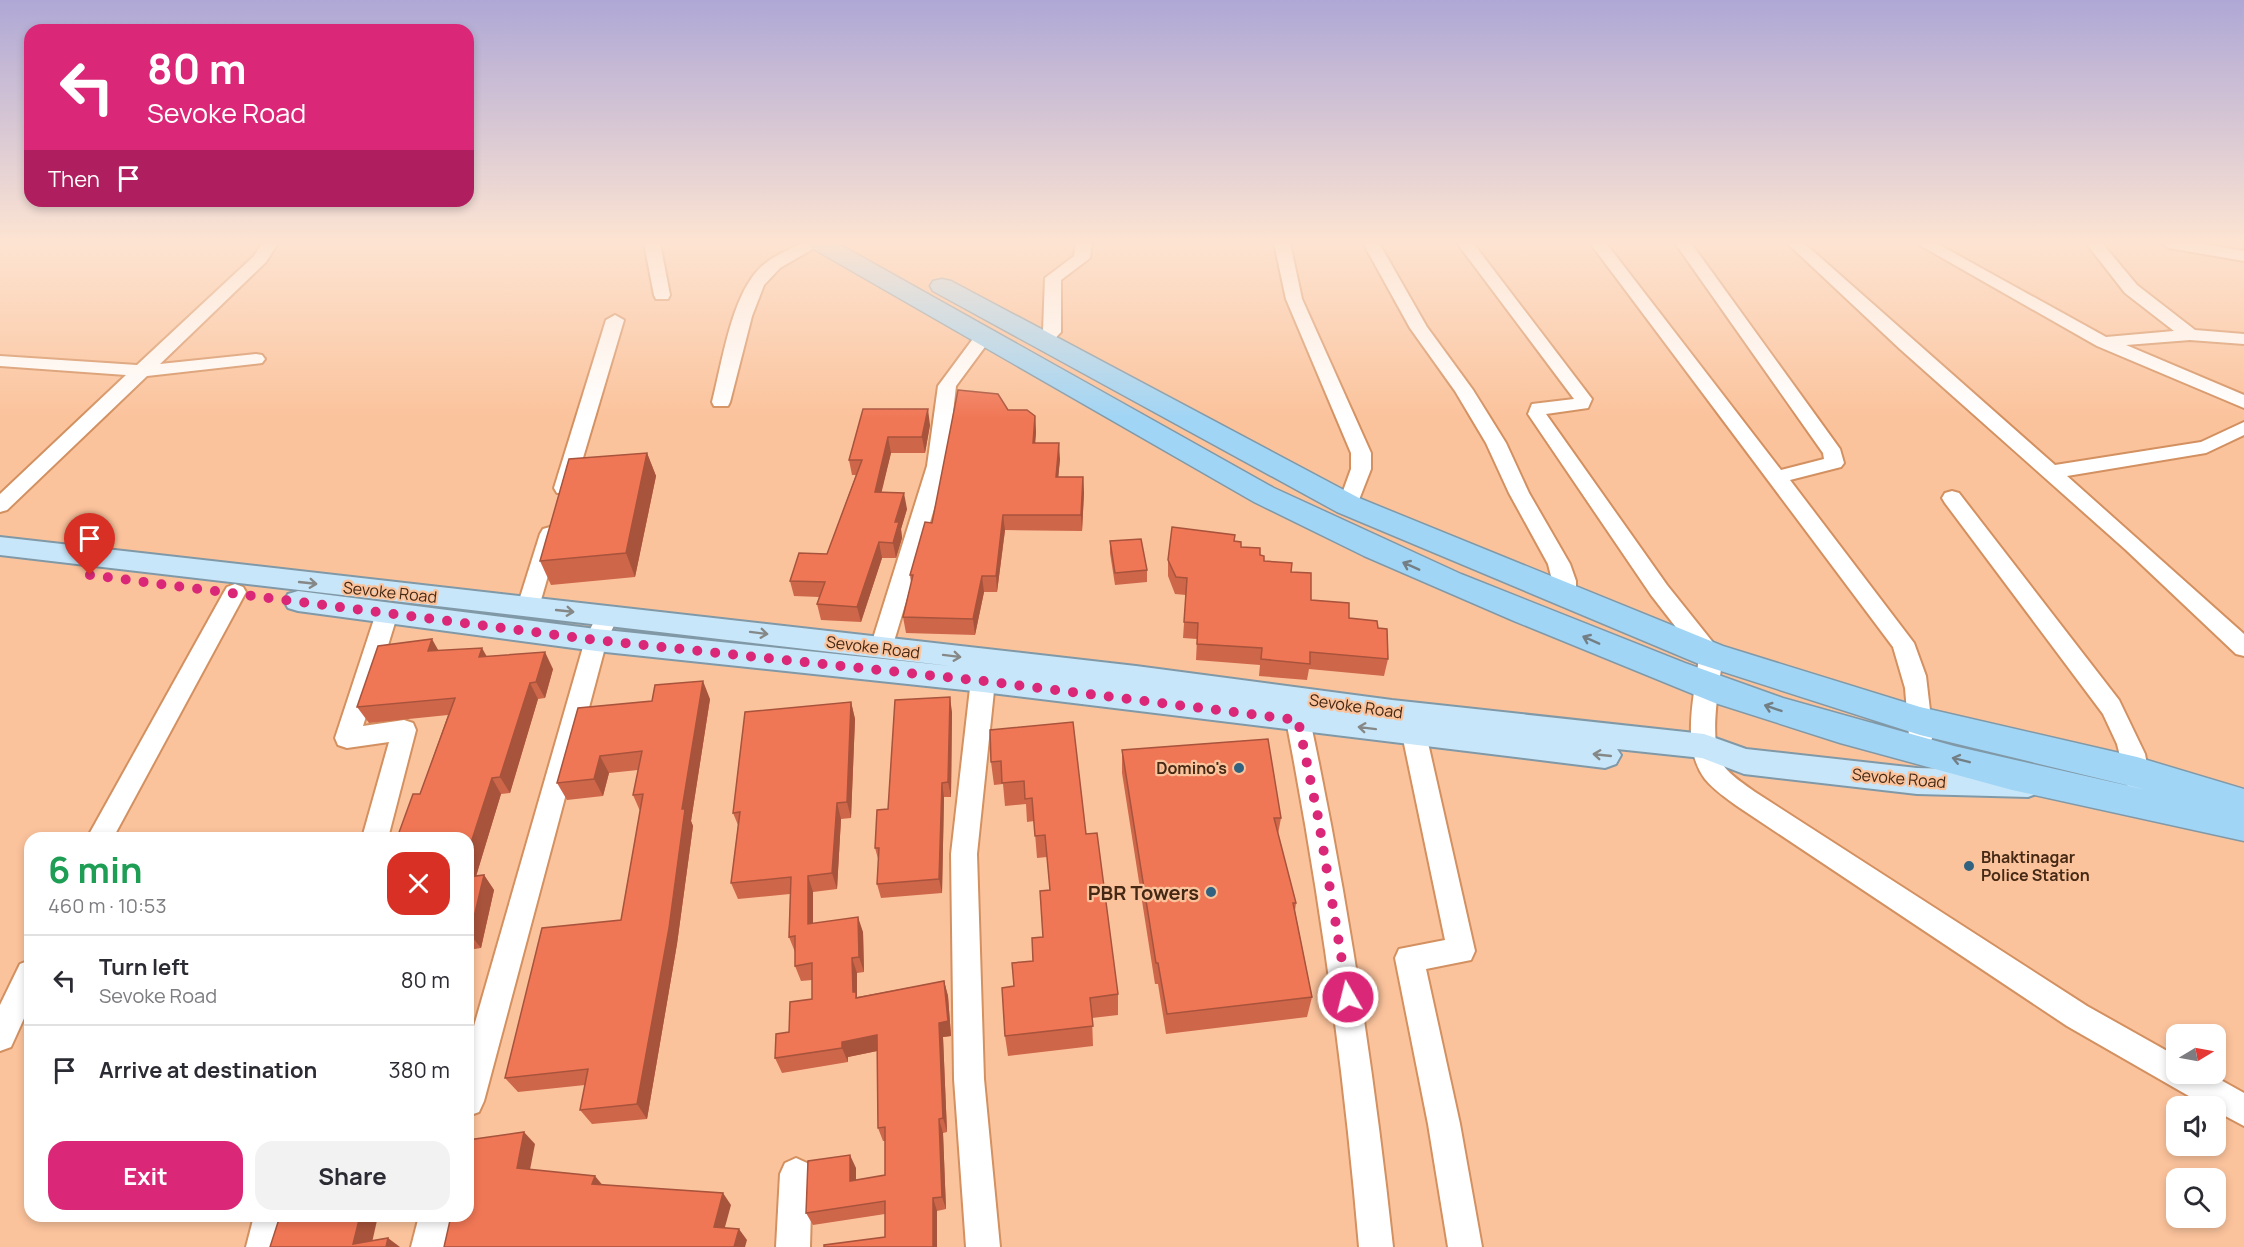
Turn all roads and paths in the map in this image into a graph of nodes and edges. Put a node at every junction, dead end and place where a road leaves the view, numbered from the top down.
1 (217, 301) edge
2 (750, 301) edge
3 (923, 301) edge
4 (970, 301) edge
5 (1053, 301) edge
6 (1295, 301) edge
7 (1404, 301) edge
8 (1509, 301) edge
9 (1643, 301) edge
10 (1725, 301) edge
11 (1855, 301) edge
12 (2027, 301) edge
13 (2147, 301) edge
14 (615, 320) dead end
15 (2190, 334) junction
16 (984, 336) junction
17 (2244, 339) edge
18 (1043, 341) junction
19 (2103, 342) junction
20 (256, 359) dead end
21 (0, 362) edge
22 (143, 371) junction
23 (721, 402) dead end
24 (2244, 402) edge
25 (2244, 428) edge
26 (2052, 471) junction
27 (1777, 477) junction
28 (1952, 498) dead end
29 (0, 505) edge
30 (1348, 505) junction
31 (0, 546) edge
32 (59, 562) junction
33 (0, 564) edge
34 (235, 592) junction
35 (1565, 595) junction
36 (528, 608) junction
37 (387, 613) junction
38 (602, 628) junction
39 (881, 648) junction
40 (2244, 648) edge
41 (984, 670) junction
42 (1710, 670) junction
43 (1298, 720) junction
44 (1414, 734) junction
45 (1921, 736) junction
46 (1707, 756) junction
47 (2055, 784) junction
48 (2138, 789) junction
49 (2244, 805) edge
50 (2244, 825) edge
51 (102, 832) edge
52 (377, 832) edge
53 (24, 986) edge
54 (0, 1037) edge
55 (2166, 1066) edge
56 (474, 1080) edge
57 (2198, 1084) edge
58 (2244, 1110) edge
59 (796, 1174) dead end
60 (269, 1222) edge
61 (434, 1222) edge
62 (263, 1247) edge
63 (428, 1247) edge
64 (793, 1247) edge
65 (983, 1247) edge
66 (1376, 1247) edge
67 (1465, 1247) edge

1 - 22 street
2 - 23 street
3 - 16 highway
4 - 18 highway
5 - 18 street
6 - 30 street
7 - 35 street
8 - 42 street
9 - 27 street
10 - 27 street
11 - 26 street
12 - 19 street
13 - 15 street
14 - 36 street
15 - 17 street
15 - 19 street
16 - 39 street
42 -> 16 highway
18 - 30 highway
19 - 24 street
20 - 22 street
21 - 22 street
22 - 29 street
25 - 26 street
26 - 40 street
27 - 45 street
28 - 48 street
30 - 35 highway
31 - 32 main road, Sevoke Road
32 - 33 main road, Sevoke Road
32 - 34 main road, Sevoke Road
32 -> 36 main road, Sevoke Road
34 - 37 main road, Sevoke Road
34 - 51 street
35 - 42 highway
36 -> 38 main road, Sevoke Road
37 - 38 main road, Sevoke Road
37 - 52 street
38 -> 39 main road, Sevoke Road
38 - 41 main road, Sevoke Road
38 - 56 street
39 -> 41 main road, Sevoke Road
41 - 43 main road, Sevoke Road
41 - 46 main road, Sevoke Road
41 - 65 street
42 - 45 highway
42 - 46 street
44 -> 43 main road, Sevoke Road
43 - 66 street
46 -> 44 main road, Sevoke Road
44 - 67 street
47 -> 45 highway
45 - 48 highway
46 - 47 main road, Sevoke Road
46 - 55 street
47 - 48 highway
48 - 49 highway
48 - 50 highway
53 - 54 street
57 - 58 street
59 - 64 street
60 - 62 street
61 - 63 street

